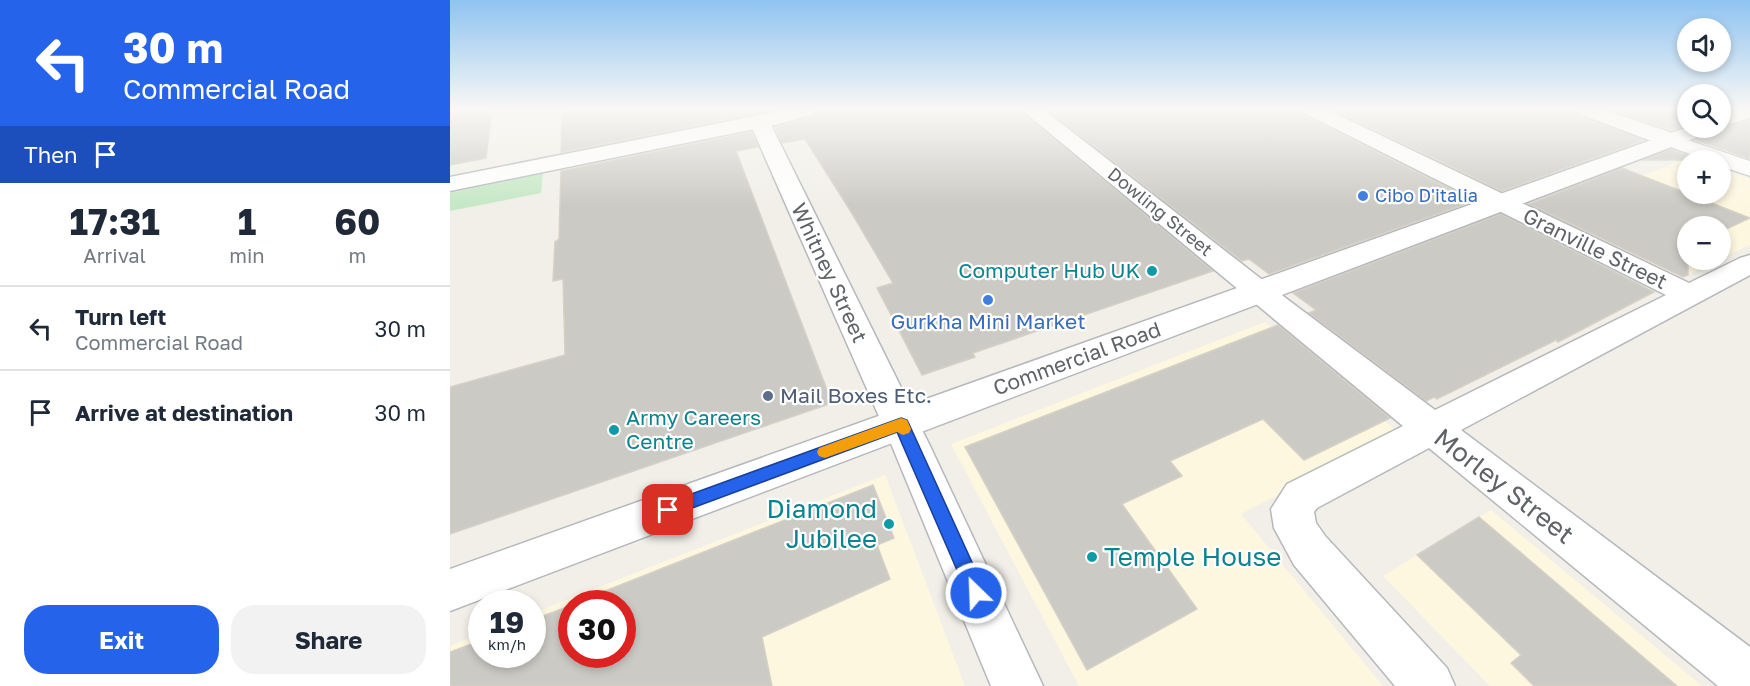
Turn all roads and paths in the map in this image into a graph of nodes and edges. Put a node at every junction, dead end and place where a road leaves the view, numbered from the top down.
1 (656, 142) edge
2 (769, 142) edge
3 (1072, 142) edge
4 (1378, 142) edge
5 (1664, 142) edge
6 (1676, 142) edge
7 (1750, 169) edge
8 (450, 184) edge
9 (1499, 202) junction
10 (1750, 264) edge
11 (1259, 292) junction
12 (1691, 296) junction
13 (901, 424) junction
14 (1431, 428) junction
15 (450, 590) edge
16 (1750, 679) edge
17 (1017, 686) edge
18 (1429, 686) edge

1 - 8 street
2 - 13 street, Whitney Street
3 - 11 street, Dowling Street
4 - 9 street, Granville Street
5 - 9 street, Commercial Road
6 - 7 street
9 - 11 street, Commercial Road
9 - 12 street, Granville Street
10 - 12 street
11 - 13 street, Commercial Road
11 - 14 street, Morley Street
12 - 14 street
13 - 15 street, Commercial Road
13 - 17 street, Whitney Street
14 - 16 street, Morley Street
14 - 18 street

